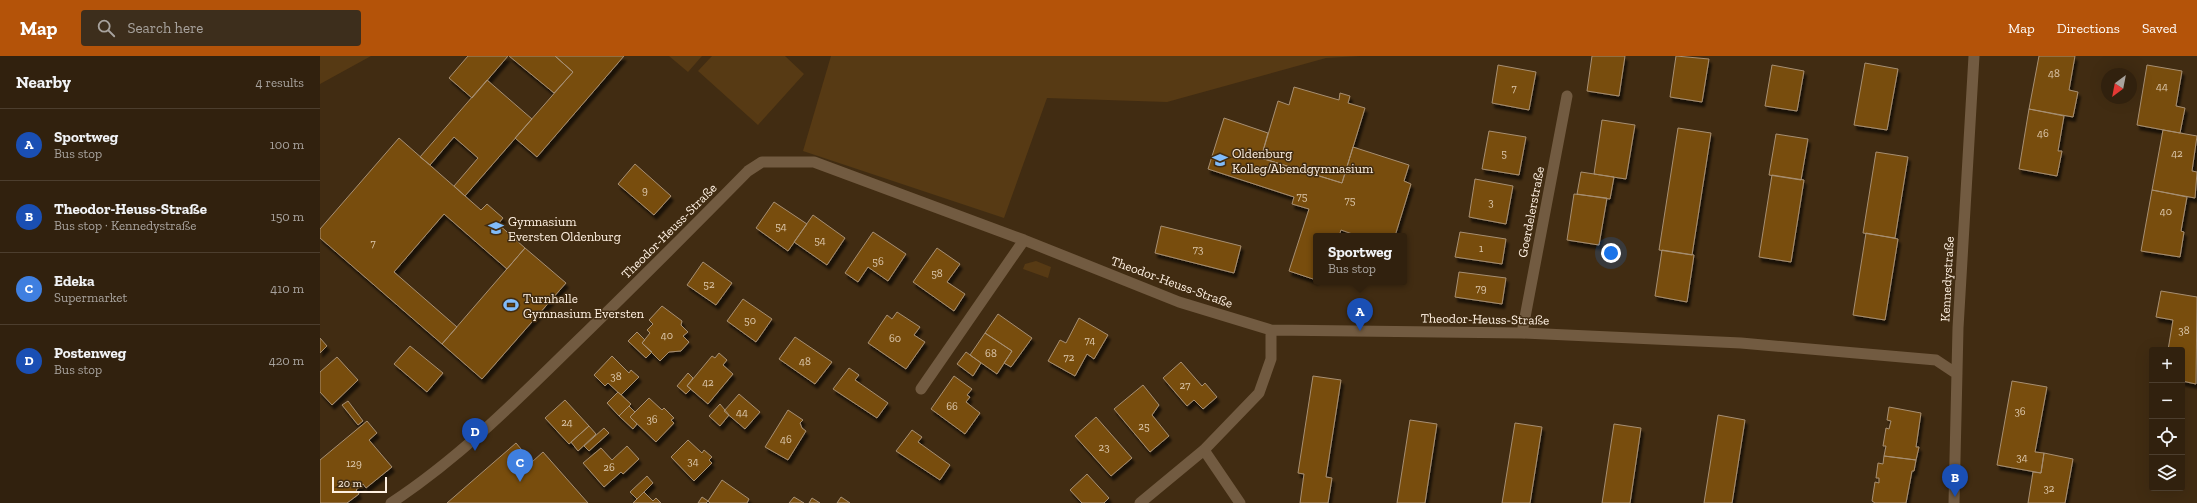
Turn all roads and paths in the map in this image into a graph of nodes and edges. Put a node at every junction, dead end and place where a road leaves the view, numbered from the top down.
1 (1974, 56) edge
2 (1567, 96) dead end
3 (1024, 240) junction
4 (1271, 330) junction
5 (1522, 332) junction
6 (1957, 374) junction
7 (921, 389) dead end
8 (1204, 450) junction
9 (391, 503) edge
10 (1140, 503) edge
11 (1240, 503) edge
12 (1954, 503) edge

1 - 6 street, Kennedystraße
2 - 5 street, Goerdelerstraße
3 - 4 street, Theodor-Heuss-Straße
3 - 7 street
3 - 9 street, Theodor-Heuss-Straße
4 - 5 street, Theodor-Heuss-Straße
4 - 8 street
5 - 6 street, Theodor-Heuss-Straße
6 - 12 street, Kennedystraße
8 - 10 street
8 - 11 street

